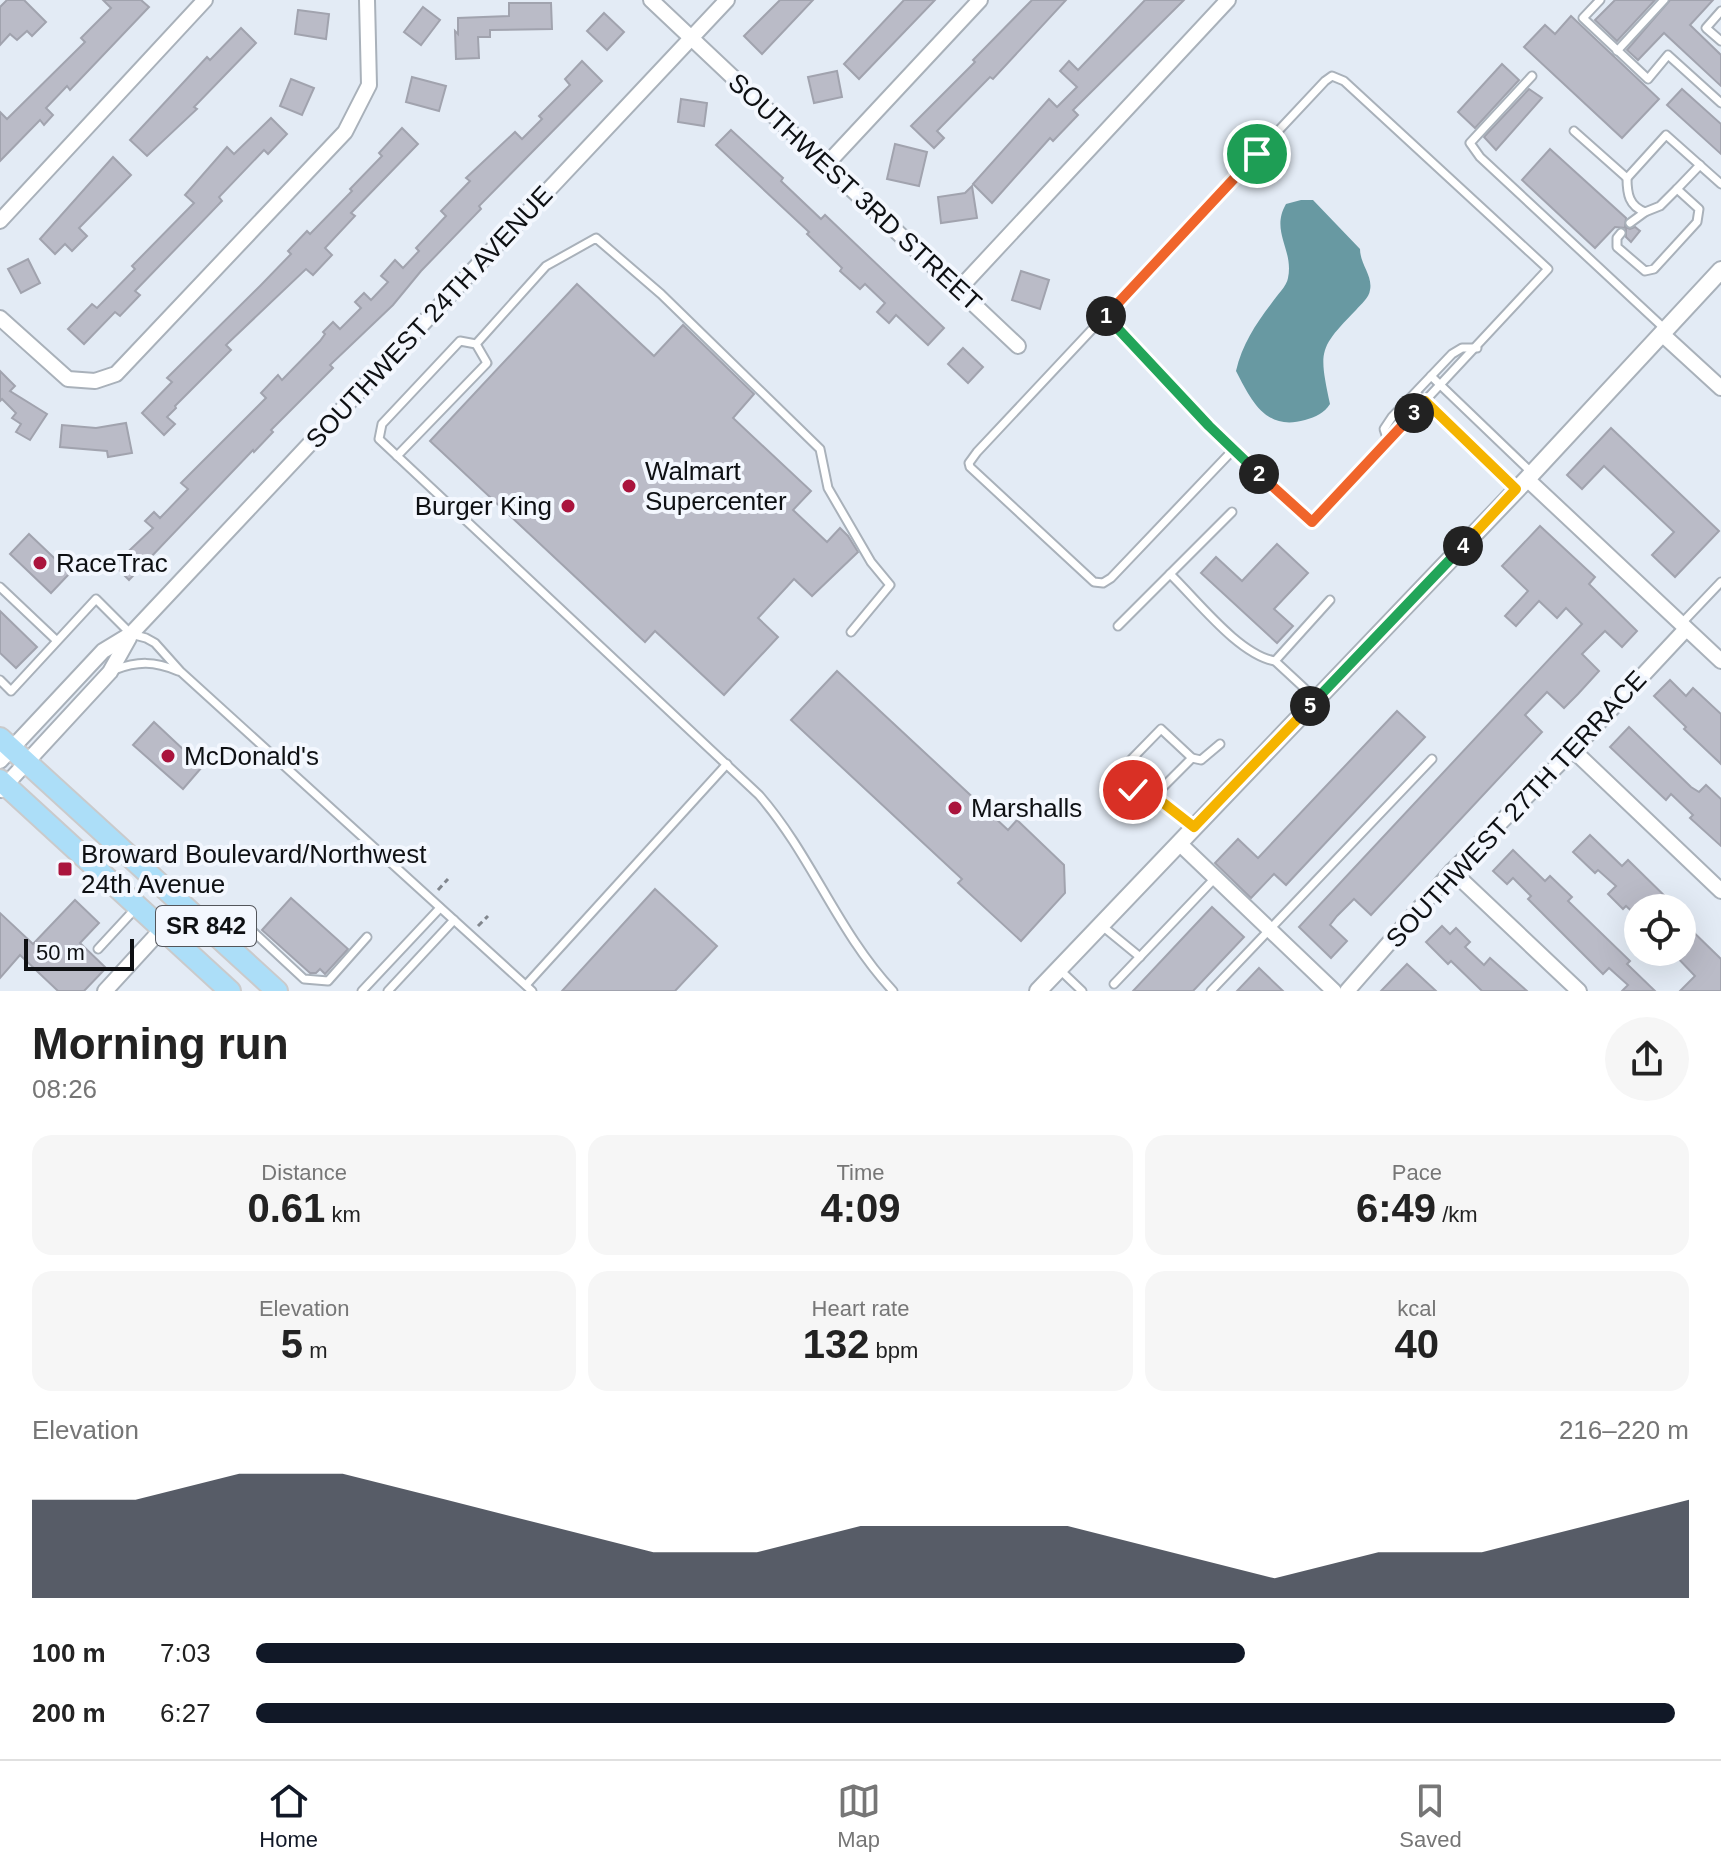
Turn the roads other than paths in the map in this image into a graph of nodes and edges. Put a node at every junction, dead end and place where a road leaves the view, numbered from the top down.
1 (205, 0) edge
2 (367, 0) edge
3 (651, 0) edge
4 (727, 0) edge
5 (980, 0) edge
6 (1228, 0) edge
7 (1600, 0) edge
8 (1664, 0) edge
9 (1721, 11) edge
10 (691, 38) junction
11 (1721, 41) edge
12 (1617, 51) junction
13 (1532, 76) dead end
14 (1721, 103) edge
15 (1574, 131) dead end
16 (826, 165) junction
17 (1700, 165) junction
18 (1627, 178) junction
19 (1721, 184) edge
20 (1677, 189) junction
21 (1645, 212) junction
22 (0, 221) edge
23 (1630, 223) dead end
24 (1621, 233) dead end
25 (1721, 270) edge
26 (959, 289) junction
27 (1105, 316) junction
28 (0, 318) edge
29 (1664, 332) junction
30 (476, 344) junction
31 (1018, 346) dead end
32 (1477, 348) junction
33 (1431, 376) junction
34 (1441, 385) junction
35 (1721, 388) edge
36 (1416, 393) junction
37 (1425, 401) junction
38 (1388, 441) junction
39 (1233, 450) junction
40 (397, 456) junction
41 (1525, 480) junction
42 (1232, 512) dead end
43 (1170, 574) junction
44 (1721, 582) edge
45 (0, 587) edge
46 (1330, 600) dead end
47 (1118, 626) dead end
48 (1684, 626) junction
49 (851, 632) dead end
50 (131, 634) junction
51 (56, 640) junction
52 (1275, 661) junction
53 (1721, 661) edge
54 (180, 671) junction
55 (110, 672) junction
56 (0, 680) edge
57 (1316, 699) junction
58 (1220, 744) dead end
59 (1573, 750) junction
60 (9, 752) edge
61 (1192, 758) junction
62 (1432, 759) dead end
63 (727, 764) junction
64 (2, 785) edge
65 (1154, 796) junction
66 (1194, 827) junction
67 (1179, 843) junction
68 (1452, 871) junction
69 (1215, 878) junction
70 (1721, 891) edge
71 (137, 907) junction
72 (440, 908) junction
73 (242, 912) dead end
74 (454, 920) junction
75 (1101, 925) junction
76 (161, 930) junction
77 (1270, 930) junction
78 (367, 937) dead end
79 (98, 949) dead end
80 (1140, 957) junction
81 (1059, 969) junction
82 (1114, 984) dead end
83 (529, 988) edge
84 (105, 991) edge
85 (230, 991) edge
86 (277, 991) edge
87 (362, 991) edge
88 (388, 991) edge
89 (893, 991) edge
90 (1038, 991) edge
91 (1082, 991) edge
92 (1211, 991) edge
93 (1334, 991) edge
94 (1347, 991) edge
95 (1579, 991) edge

1 - 22 street
2 - 28 street
3 - 10 street, SOUTHWEST 3RD STREET
4 - 10 street, SOUTHWEST 24TH AVENUE
5 - 16 street
6 - 26 street
7 - 12 lane
8 - 12 lane
9 - 11 lane
10 - 16 street, SOUTHWEST 3RD STREET
10 - 50 street, SOUTHWEST 24TH AVENUE
12 - 14 lane
13 - 29 lane
15 - 18 lane
16 - 26 street, SOUTHWEST 3RD STREET
17 - 18 lane
17 - 19 lane
17 - 20 lane
18 - 21 lane
20 - 21 lane
20 - 24 lane
21 - 23 lane
25 - 29 street
26 - 31 street, SOUTHWEST 3RD STREET
27 - 32 lane
27 - 39 lane
27 - 39 lane
29 - 35 street
29 - 41 street
30 - 40 lane
30 - 40 lane
30 - 49 lane
32 - 33 lane
32 - 34 lane
33 - 34 lane
33 - 36 lane
34 - 37 lane
34 - 41 lane
36 - 37 lane
36 - 38 lane
37 - 38 lane
37 - 41 lane
38 - 39 lane
40 - 63 lane
41 - 48 street
41 - 57 street
42 - 43 lane
43 - 47 lane
43 - 52 lane
44 - 48 lane
45 - 51 lane
46 - 52 lane
48 - 53 street
48 - 59 street, SOUTHWEST 27TH TERRACE
50 - 51 lane
50 - 54 lane
50 - 55 street, SOUTHWEST 24TH AVENUE
50 - 60 street, SOUTHWEST 24TH AVENUE
51 - 56 lane
52 - 57 lane
54 - 55 lane
54 - 72 lane
55 - 60 street, SOUTHWEST 24TH AVENUE
57 - 66 street
58 - 61 lane
59 - 68 street, SOUTHWEST 27TH TERRACE
59 - 70 street
60 - 64 street, SOUTHWEST 24TH AVENUE
60 - 86 main road, SR 842
61 - 65 lane
61 - 65 lane
62 - 77 lane
63 - 83 lane
63 - 89 lane
64 - 71 main road, SR 842
65 - 66 lane
66 - 67 street
67 - 69 street
67 - 75 street
68 - 94 street, SOUTHWEST 27TH TERRACE
68 - 95 street
69 - 77 street
69 - 80 lane
71 - 76 main road, SR 842
71 - 79 lane
72 - 74 lane
72 - 87 lane
73 - 78 lane
74 - 83 lane
74 - 88 lane
75 - 80 lane
75 - 81 street
76 - 84 street
76 - 85 main road, SR 842
77 - 92 lane
77 - 93 street
80 - 82 lane
81 - 90 street
81 - 91 lane

